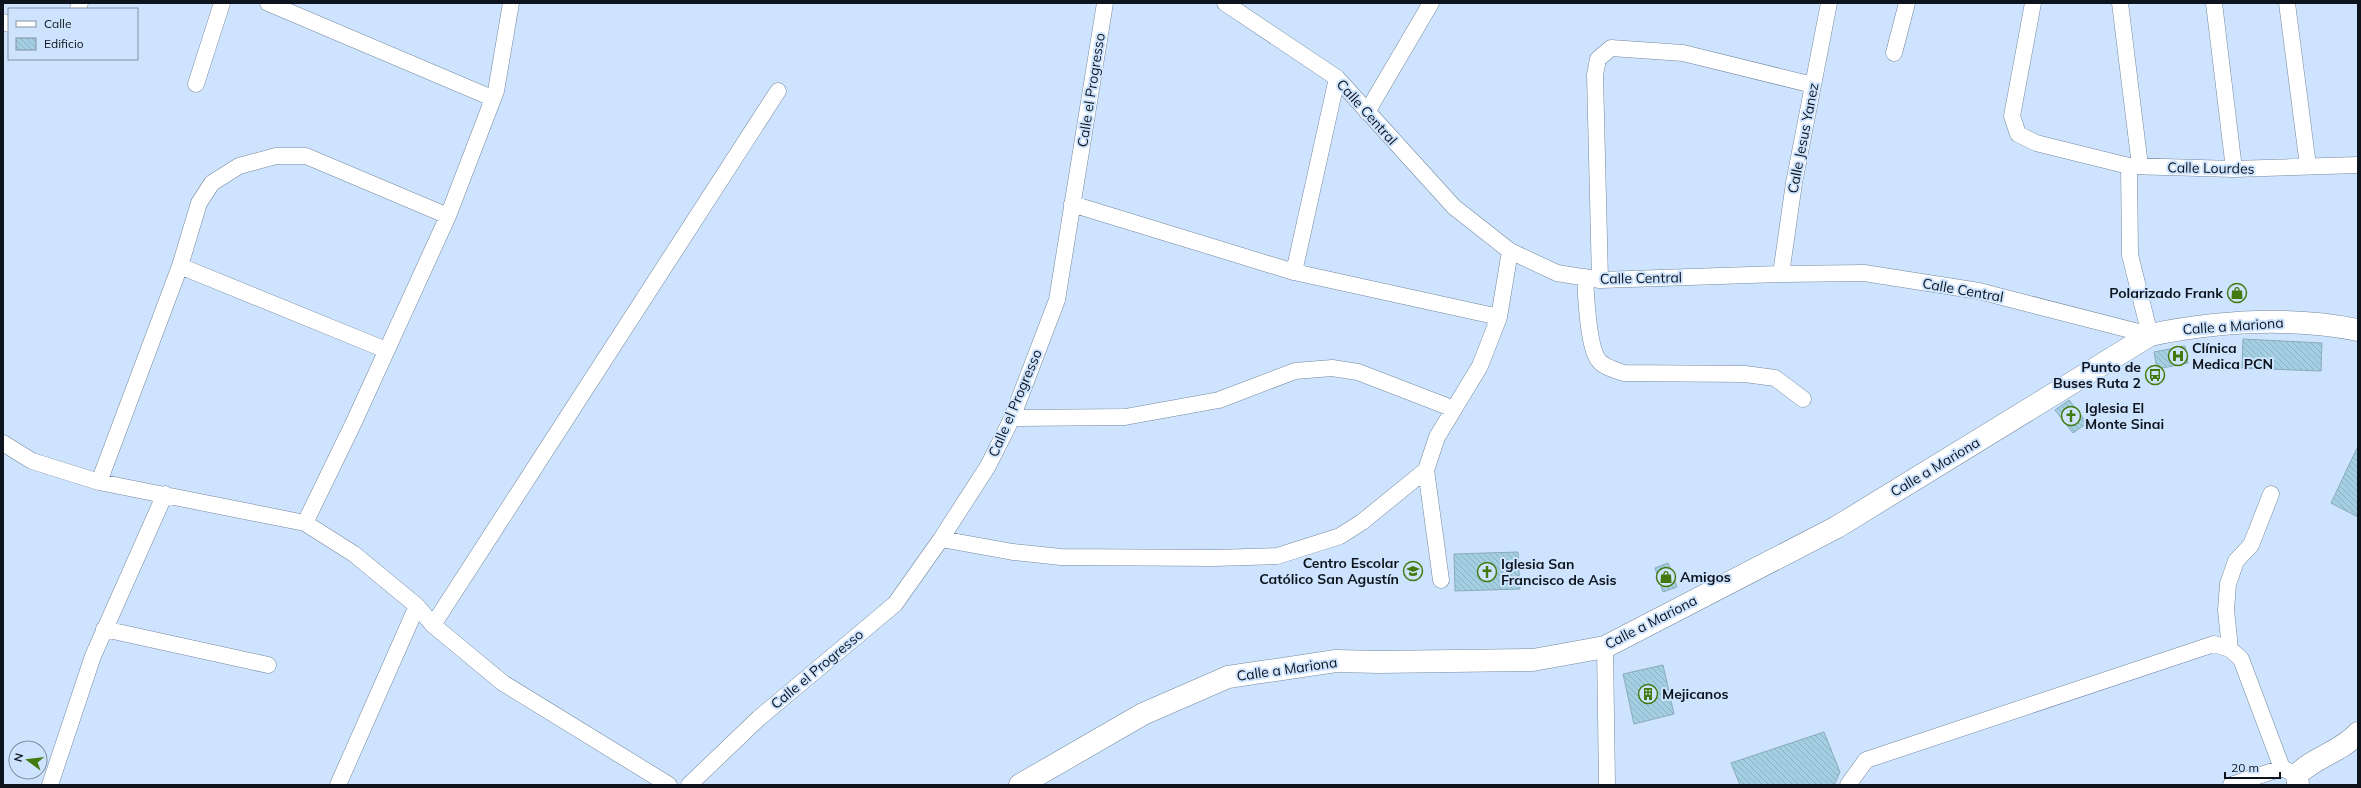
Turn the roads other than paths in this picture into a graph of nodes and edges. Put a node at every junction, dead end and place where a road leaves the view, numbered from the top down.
1 (222, 3) edge
2 (268, 3) edge
3 (511, 3) edge
4 (1105, 3) edge
5 (1225, 3) edge
6 (1431, 3) edge
7 (1829, 3) edge
8 (1907, 3) edge
9 (2033, 3) edge
10 (2120, 3) edge
11 (2214, 3) edge
12 (2287, 3) edge
13 (297, 9) edge
14 (1894, 53) dead end
15 (1337, 78) junction
16 (196, 84) dead end
17 (1813, 85) junction
18 (778, 91) dead end
19 (492, 98) junction
20 (1367, 112) junction
21 (2358, 164) edge
22 (2134, 166) junction
23 (2308, 166) junction
24 (2234, 169) junction
25 (1072, 204) junction
26 (448, 216) junction
27 (1510, 251) junction
28 (180, 266) junction
29 (1294, 272) junction
30 (1781, 274) junction
31 (1585, 277) junction
32 (1600, 280) junction
33 (1499, 316) junction
34 (2358, 330) edge
35 (2150, 335) junction
36 (386, 350) junction
37 (1803, 399) dead end
38 (1454, 409) junction
39 (1012, 418) junction
40 (3, 443) edge
41 (1426, 470) junction
42 (99, 482) junction
43 (165, 494) junction
44 (2271, 494) dead end
45 (305, 522) junction
46 (941, 539) junction
47 (1441, 580) dead end
48 (417, 606) junction
49 (433, 625) junction
50 (104, 630) junction
51 (1605, 647) junction
52 (2230, 649) junction
53 (268, 665) dead end
54 (2358, 733) edge
55 (1049, 776) edge
56 (2292, 776) edge
57 (50, 785) edge
58 (338, 785) edge
59 (670, 785) edge
60 (689, 785) edge
61 (1020, 785) edge
62 (1607, 785) edge
63 (1848, 785) edge
64 (2231, 785) edge

1 - 16 street
2 - 13 street
3 - 19 street
4 - 25 street, Calle el Progresso
5 - 15 street, Calle Central
6 - 20 street
7 - 17 street, Calle Jesus Yanez
8 - 14 street
9 - 22 street, Calle Lourdes
10 - 22 street
11 - 24 street
12 - 23 street
13 - 19 street
15 - 20 street, Calle Central
15 - 29 street
17 - 30 street, Calle Jesus Yanez
17 - 32 street
18 - 49 street
19 - 26 street
20 - 27 street, Calle Central
21 - 23 street, Calle Lourdes
22 - 24 street, Calle Lourdes
22 - 35 street
23 - 24 street, Calle Lourdes
25 - 29 street
25 - 39 street, Calle el Progresso
26 - 28 street
26 - 36 street
27 - 31 street, Calle Central
27 - 33 street
28 - 36 street
28 - 42 street
29 - 33 street
30 - 32 street, Calle Central
30 - 35 street, Calle Central
31 - 32 street, Calle Central
31 - 37 street
33 - 38 street
34 - 35 main road, Calle a Mariona
35 - 51 main road, Calle a Mariona
36 - 45 street
38 - 39 street
38 - 41 street
39 - 46 street, Calle el Progresso
40 - 42 street
41 - 46 street
41 - 47 street
42 - 43 street
43 - 45 street
43 - 50 street
44 - 52 street
45 - 48 street
46 - 60 street, Calle el Progresso
48 - 49 street
48 - 58 street
49 - 59 street
50 - 53 street
50 - 57 street
51 - 55 main road, Calle a Mariona
51 - 62 street
52 - 56 street
52 - 63 street
54 - 56 main road
55 - 61 main road, Calle a Mariona
56 - 64 street

